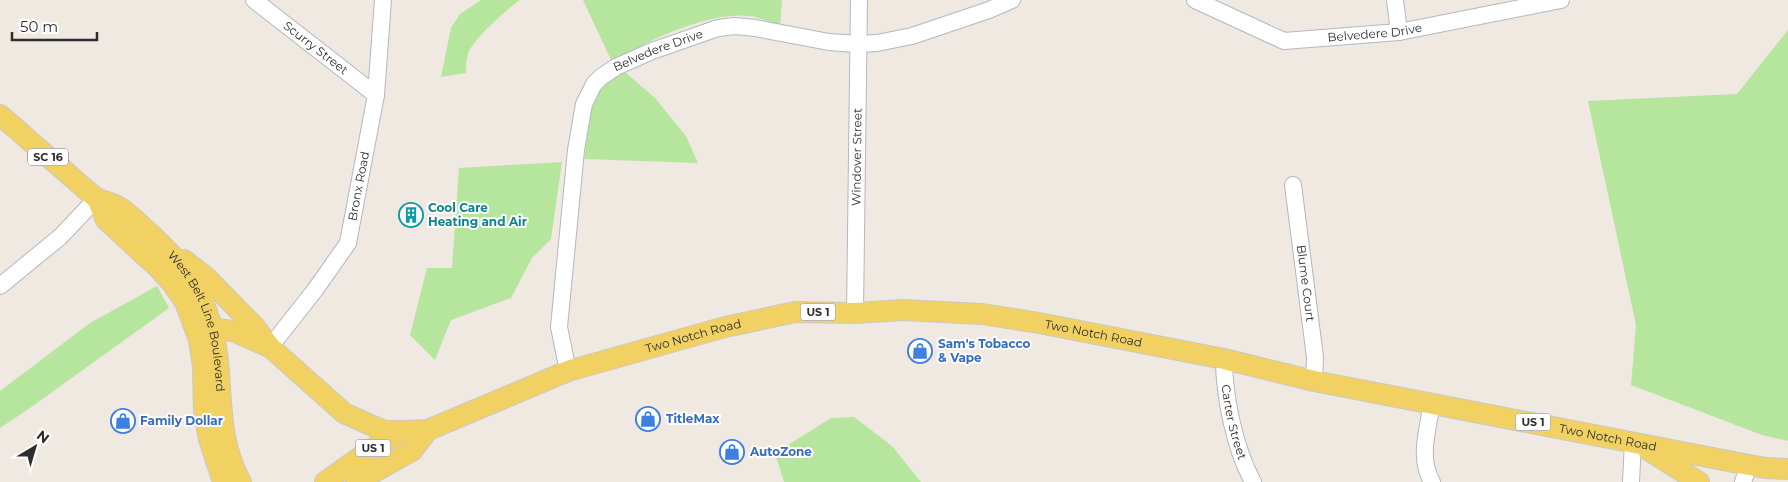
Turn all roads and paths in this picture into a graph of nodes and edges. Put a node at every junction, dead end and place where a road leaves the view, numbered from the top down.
1 (254, 0) edge
2 (383, 0) edge
3 (858, 0) edge
4 (1012, 0) edge
5 (1195, 0) edge
6 (1395, 0) edge
7 (1561, 0) edge
8 (1399, 32) junction
9 (857, 44) junction
10 (376, 95) junction
11 (0, 115) edge
12 (1293, 185) dead end
13 (96, 198) junction
14 (166, 247) junction
15 (0, 286) edge
16 (855, 313) junction
17 (204, 327) junction
18 (270, 347) junction
19 (1224, 359) junction
20 (568, 371) junction
21 (1314, 381) junction
22 (1432, 403) junction
23 (344, 413) junction
24 (428, 430) junction
25 (405, 431) junction
26 (1633, 442) junction
27 (370, 450) junction
28 (1788, 468) edge
29 (1756, 474) edge
30 (1788, 477) edge
31 (223, 482) edge
32 (242, 482) edge
33 (325, 482) edge
34 (356, 482) edge
35 (1253, 482) edge
36 (1432, 482) edge
37 (1631, 482) edge
38 (1699, 482) edge

1 - 10 street, Scurry Street
2 - 10 street, Bronx Road
3 - 9 street, Windover Street
4 - 9 street, Belvedere Drive
5 - 8 street, Belvedere Drive
6 - 8 street
7 - 8 street, Belvedere Drive
9 - 16 street, Windover Street
9 - 20 street, Belvedere Drive
10 - 18 street, Bronx Road
11 - 13 main road, West Belt Line Boulevard / SC 16
12 - 21 street, Blume Court
13 - 14 main road, West Belt Line Boulevard
13 - 15 street
13 - 17 main road, West Belt Line Boulevard
14 - 17 main road, West Belt Line Boulevard
14 - 18 main road
16 - 19 main road, Two Notch Road / US 1
16 - 20 main road, Two Notch Road / US 1
17 - 18 main road
17 - 31 main road, West Belt Line Boulevard
17 - 32 main road, West Belt Line Boulevard
18 - 23 main road
19 - 21 main road, Two Notch Road / US 1
19 - 35 street, Carter Street
20 - 24 main road, Two Notch Road / US 1
21 - 22 main road, Two Notch Road / US 1
22 - 26 main road, Two Notch Road / US 1
22 - 36 street
23 - 25 main road
23 - 27 main road
24 - 25 main road, Two Notch Road / US 1
24 - 34 main road, Two Notch Road
25 - 27 main road, Two Notch Road / US 1
26 - 29 main road, Two Notch Road / US 1
26 - 37 street
26 - 38 main road
27 - 33 main road, Two Notch Road / US 1
28 - 29 main road, Two Notch Road / US 1
29 - 30 main road, Two Notch Road / US 1

